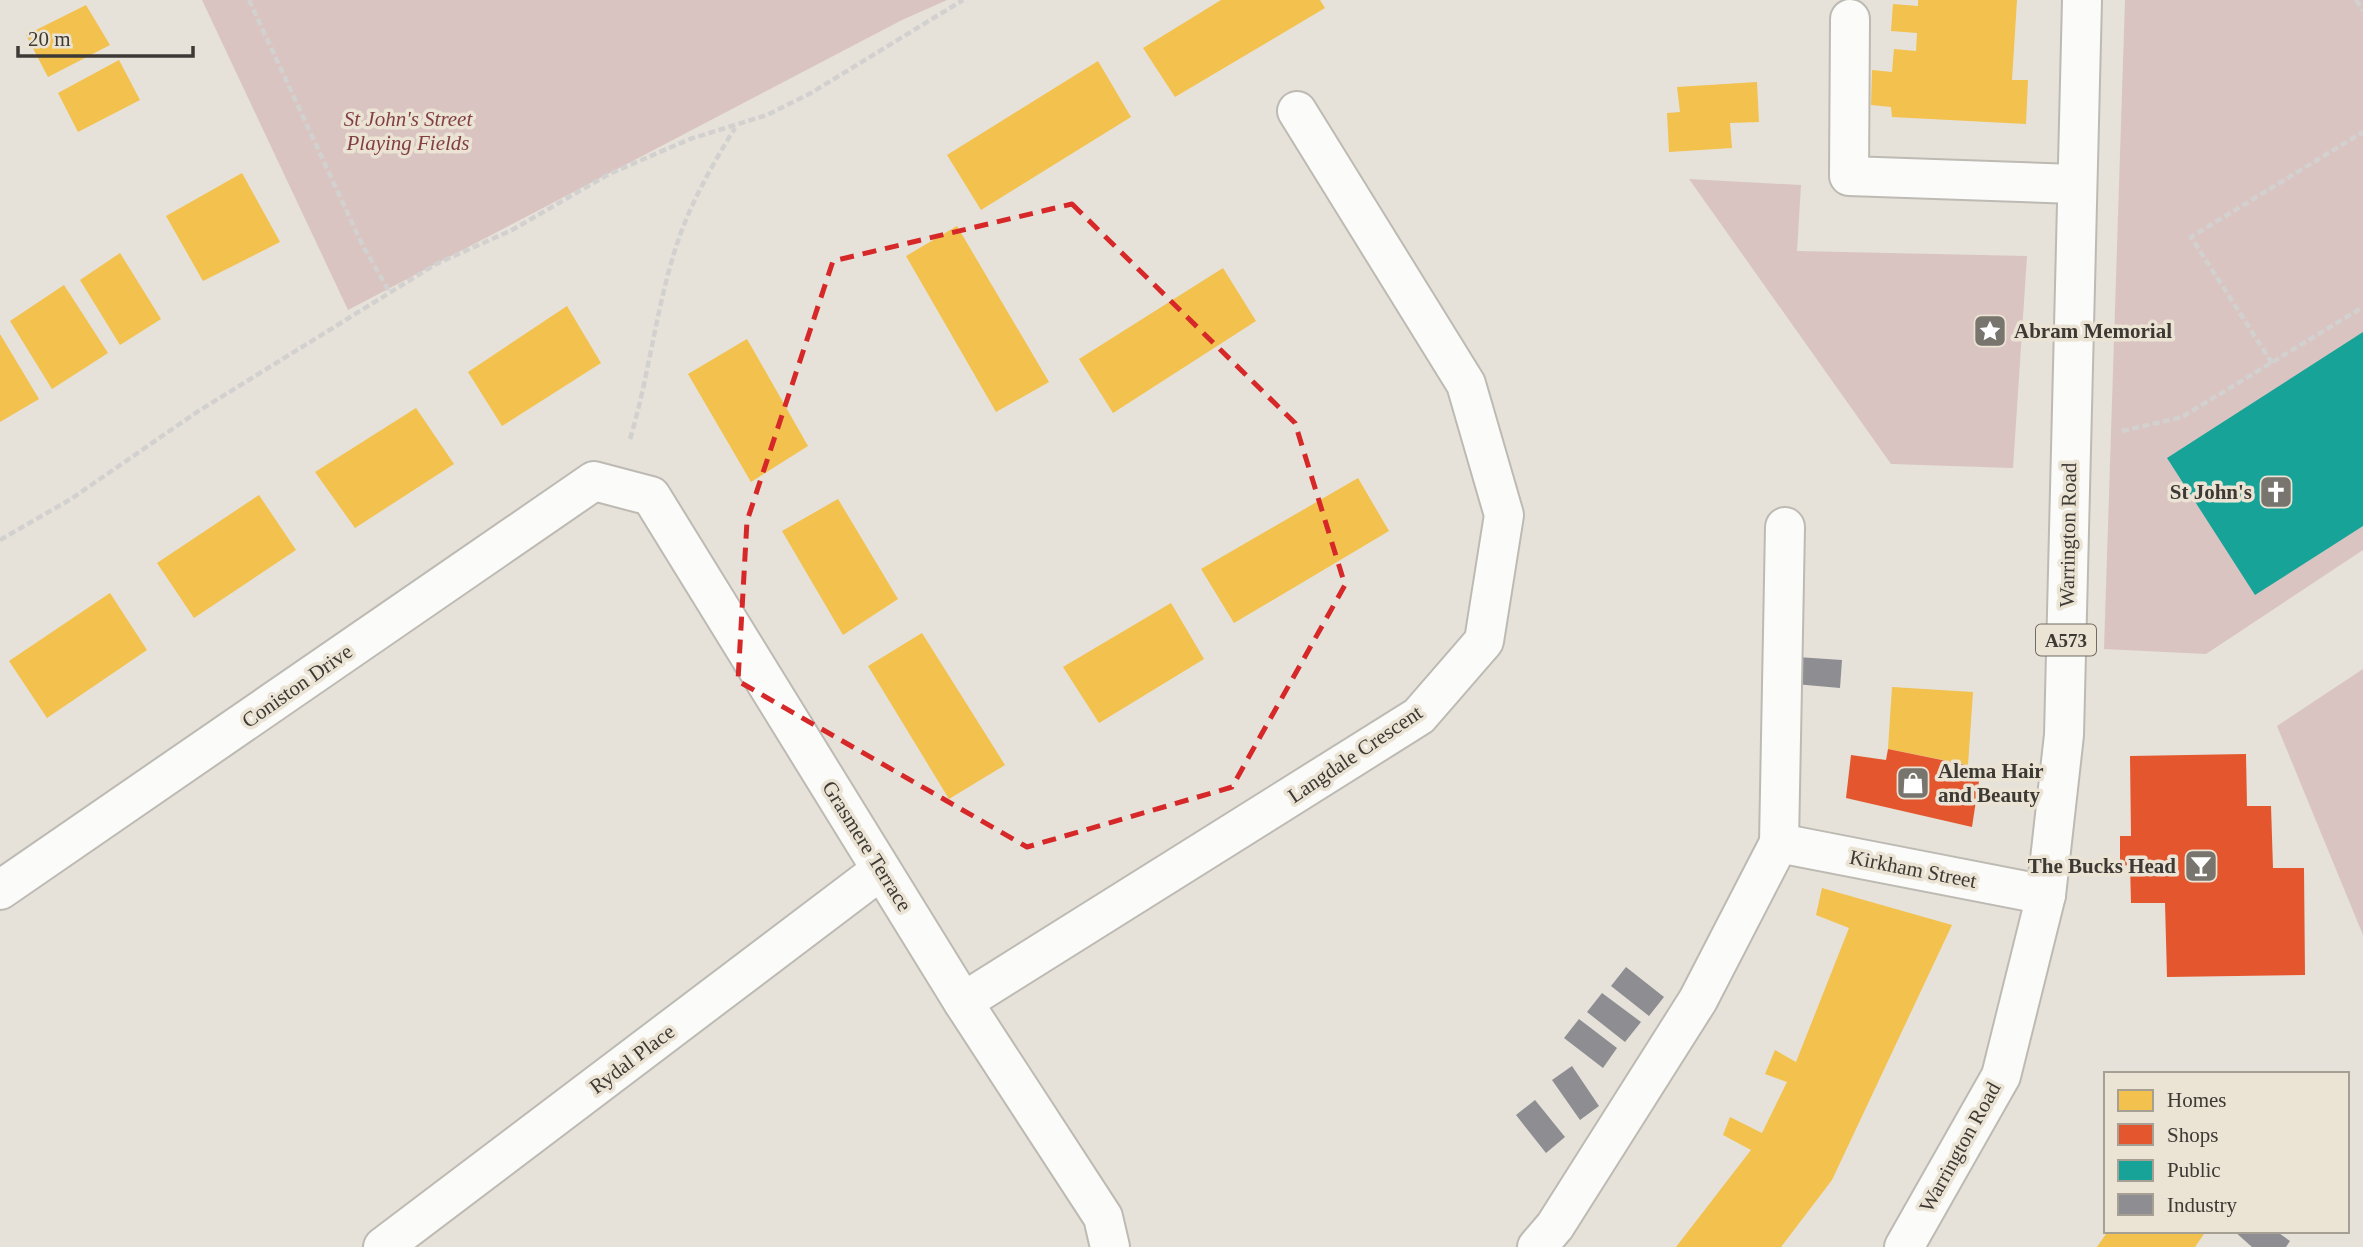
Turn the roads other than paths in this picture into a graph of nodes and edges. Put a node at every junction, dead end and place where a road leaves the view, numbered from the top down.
1 (2082, 0) edge
2 (1850, 19) dead end
3 (1297, 111) dead end
4 (2075, 184) junction
5 (604, 484) joint
6 (1785, 527) dead end
7 (1779, 843) junction
8 (881, 870) junction
9 (0, 890) edge
10 (2046, 895) junction
11 (963, 1002) junction
12 (383, 1247) edge
13 (1111, 1247) edge
14 (1537, 1247) edge
15 (1904, 1247) edge

1 - 4 street, Warrington Road / A573
2 - 4 street
3 - 11 street, Langdale Crescent
4 - 10 street, Warrington Road / A573
5 - 8 street, Grasmere Terrace
5 - 9 street, Coniston Drive
6 - 7 street
7 - 10 street, Kirkham Street
7 - 14 street
8 - 11 street, Grasmere Terrace
8 - 12 street, Rydal Place
10 - 15 street, Warrington Road / A573
11 - 13 street, Grasmere Terrace

